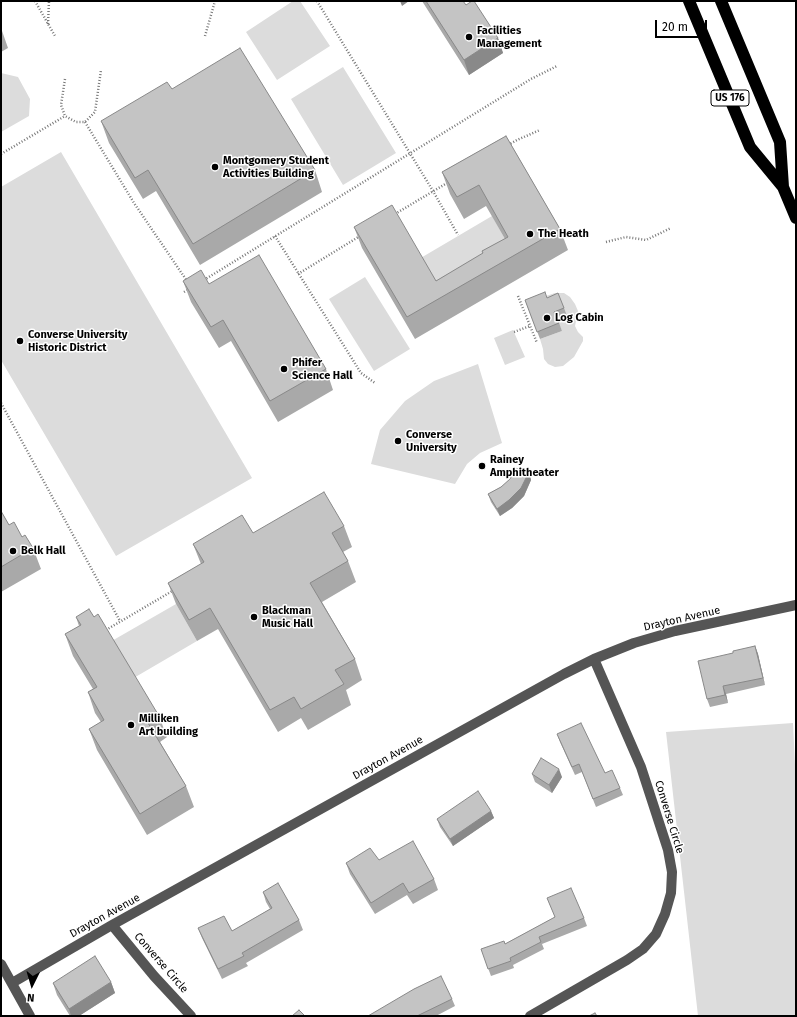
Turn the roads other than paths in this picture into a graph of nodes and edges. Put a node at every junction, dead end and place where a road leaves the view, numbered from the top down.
1 (689, 1) edge
2 (721, 1) edge
3 (784, 187) junction
4 (796, 218) edge
5 (796, 606) edge
6 (594, 659) junction
7 (112, 925) junction
8 (1, 964) edge
9 (12, 983) junction
10 (30, 1016) edge
11 (191, 1016) edge
12 (530, 1016) edge

1 - 3 highway, US 176
2 - 3 highway
3 - 4 highway, US 176
5 - 6 street, Drayton Avenue
6 - 7 street, Drayton Avenue
6 - 12 street, Converse Circle
7 - 9 street, Drayton Avenue
7 - 11 street, Converse Circle
8 - 9 street
9 - 10 street

